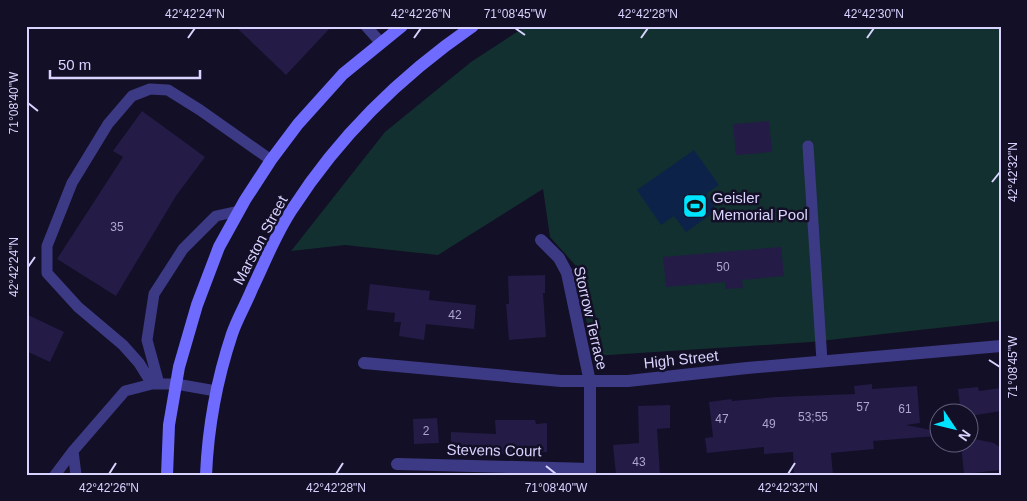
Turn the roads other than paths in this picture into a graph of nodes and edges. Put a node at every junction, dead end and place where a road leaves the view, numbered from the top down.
1 (366, 26) edge
2 (402, 26) edge
3 (473, 26) edge
4 (381, 43) junction
5 (808, 146) dead end
6 (271, 160) junction
7 (239, 211) junction
8 (541, 240) dead end
9 (1001, 346) edge
10 (822, 362) junction
11 (364, 363) dead end
12 (590, 382) junction
13 (156, 384) junction
14 (176, 384) junction
15 (216, 391) junction
16 (73, 451) junction
17 (397, 464) dead end
18 (590, 472) edge
19 (55, 475) edge
20 (76, 475) edge
21 (167, 475) edge
22 (206, 475) edge

1 - 4 lane
2 - 4 main road, Marston Street
3 - 15 main road, Marston Street
4 - 6 main road, Marston Street
5 - 10 lane
6 - 7 main road, Marston Street
6 - 13 lane
7 - 13 lane
7 - 14 main road, Marston Street
8 - 12 street, Storrow Terrace
9 - 10 street, High Street
10 - 12 street, High Street
11 - 12 street, High Street
12 - 18 street, Storrow Terrace
13 - 14 lane
13 - 16 lane
14 - 15 lane
14 - 21 main road, Marston Street
15 - 22 main road, Marston Street
16 - 19 lane
16 - 20 lane
17 - 18 street, Stevens Court

